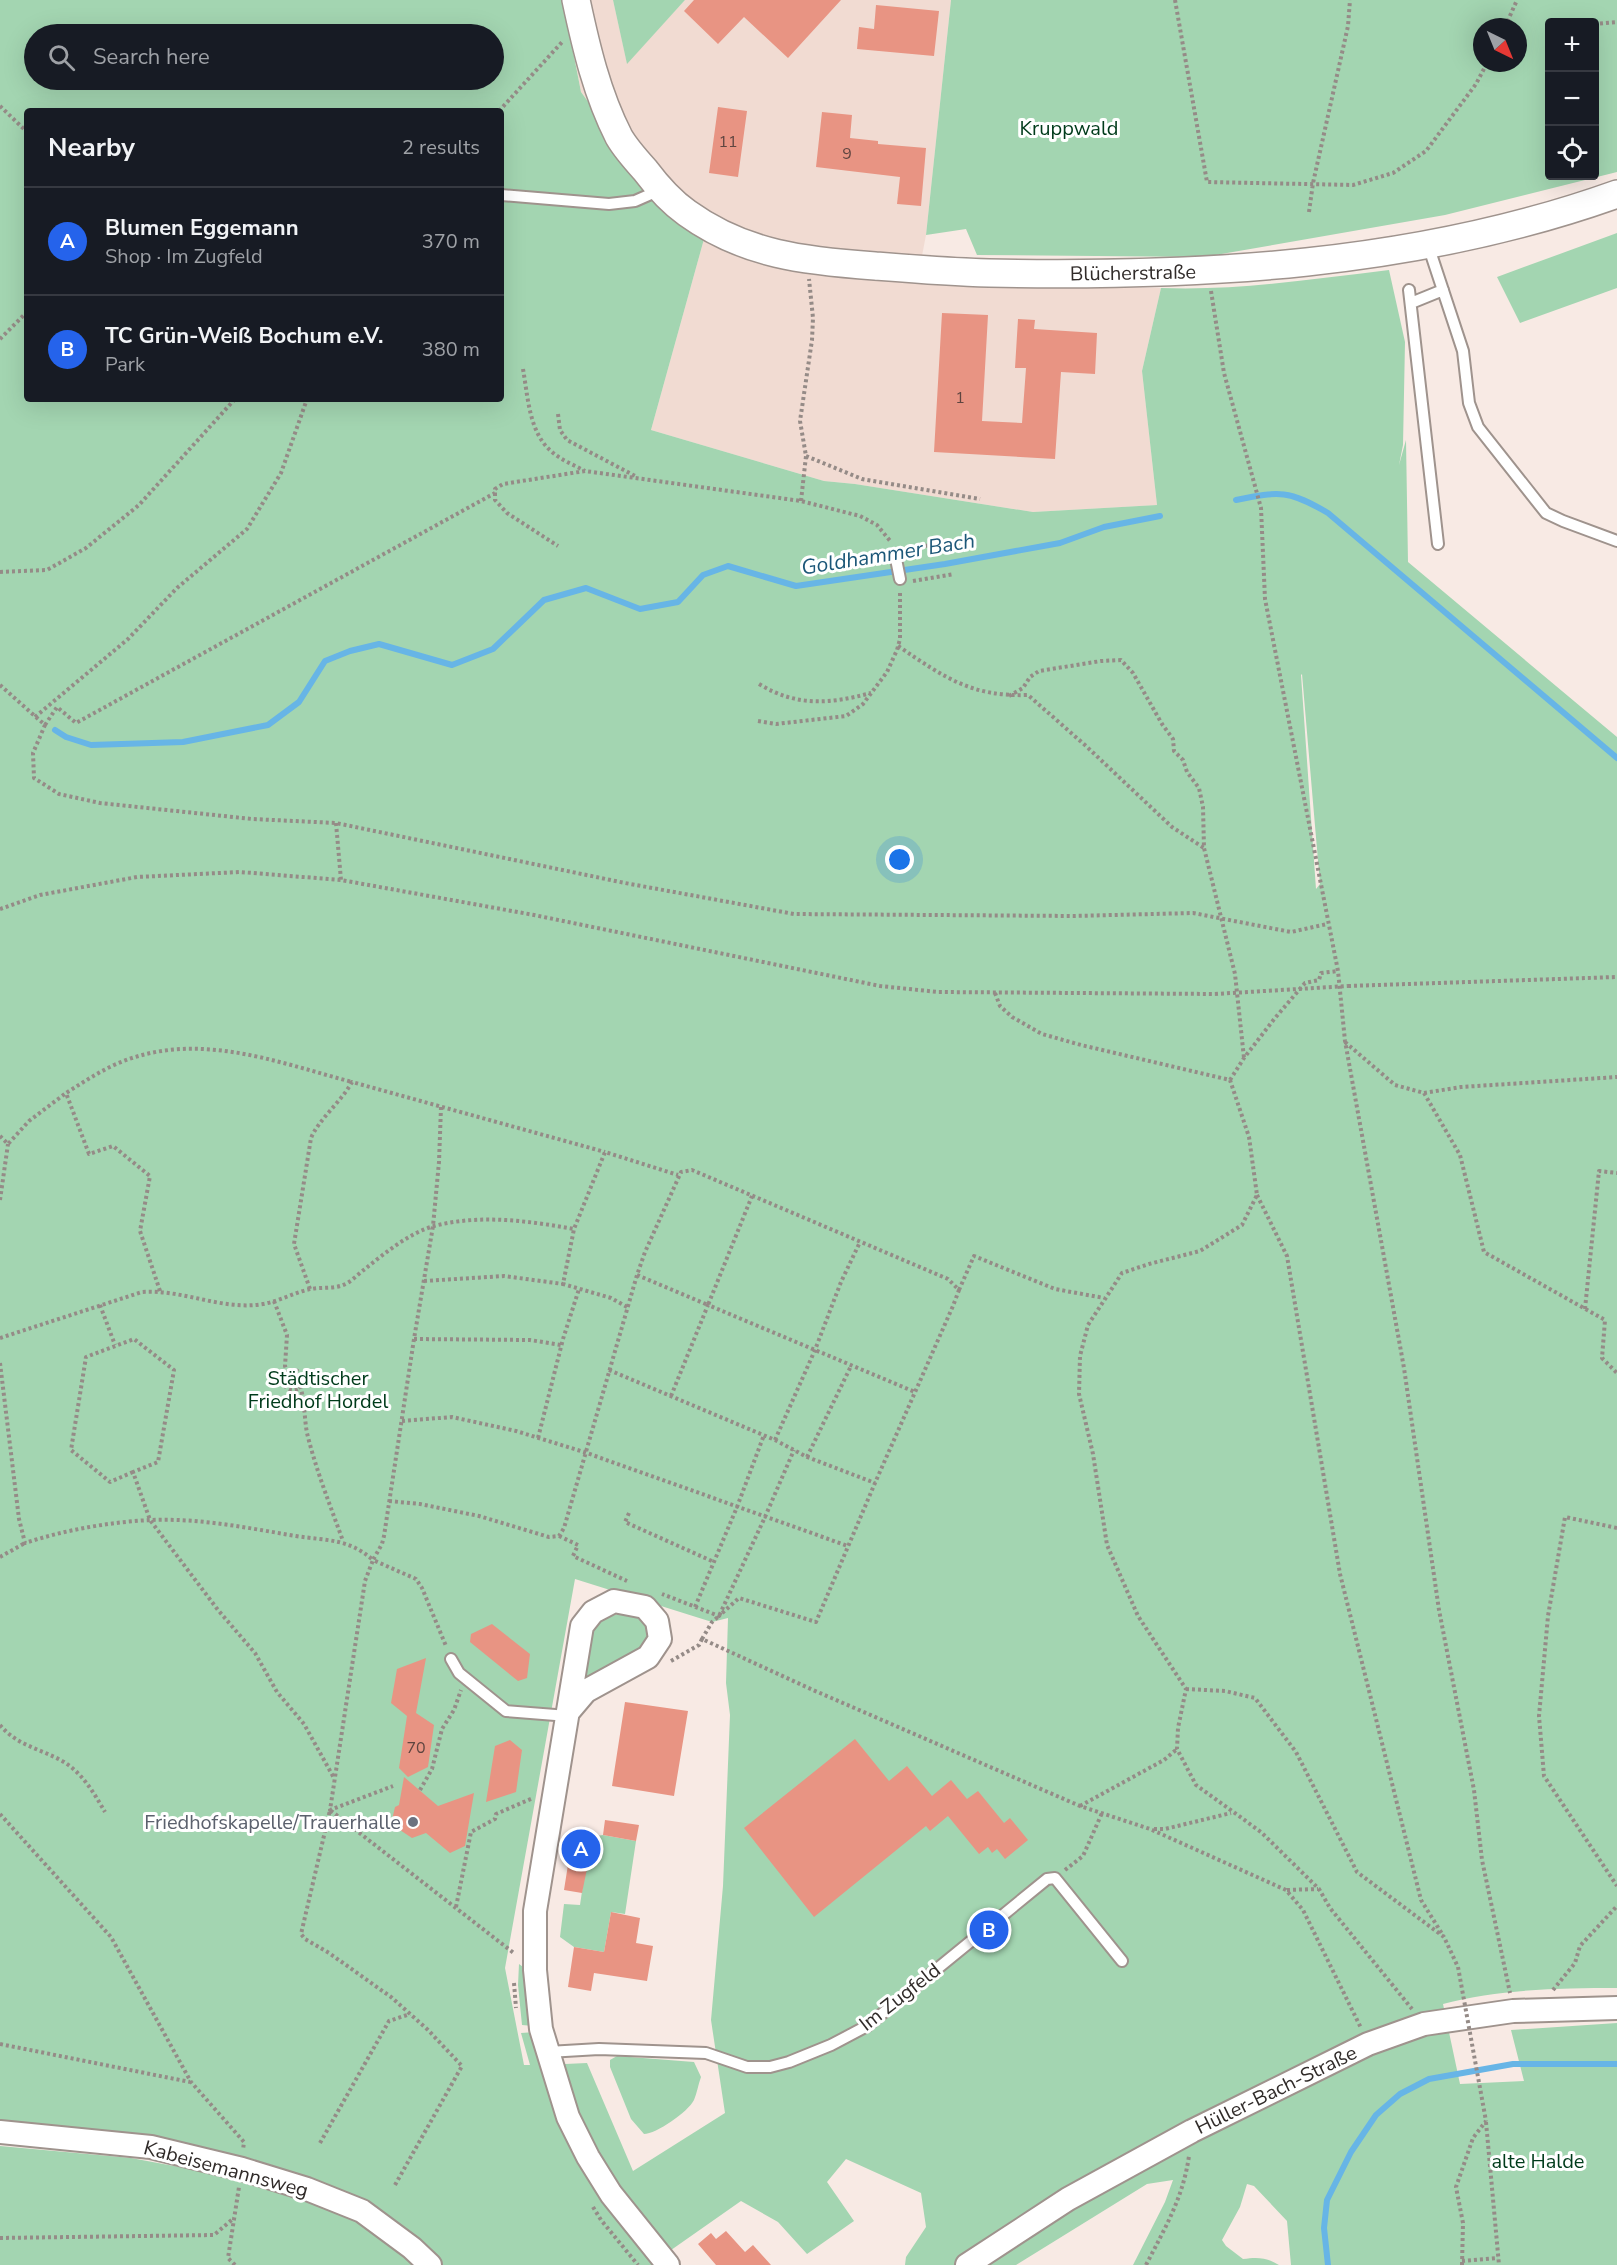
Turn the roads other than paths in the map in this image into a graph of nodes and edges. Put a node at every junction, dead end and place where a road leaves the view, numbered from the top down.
1 (578, 11) edge
2 (660, 190) junction
3 (1617, 194) edge
4 (504, 195) edge
5 (1428, 245) junction
6 (1409, 290) dead end
7 (1443, 290) junction
8 (1411, 303) junction
9 (1617, 541) edge
10 (1438, 544) dead end
11 (898, 552) road end
12 (903, 580) road end
13 (451, 1659) road end
14 (568, 1714) junction
15 (1122, 1961) dead end
16 (1617, 2008) edge
17 (547, 2052) junction
18 (0, 2132) edge
19 (430, 2265) edge
20 (668, 2265) edge
21 (967, 2265) edge

1 - 2 street, Blücherstraße
2 - 4 lane
2 - 5 street, Blücherstraße
3 - 5 street, Blücherstraße
5 - 7 lane
6 - 8 lane
7 - 8 lane
7 - 9 lane
8 - 10 lane
11 - 12 lane
13 - 14 lane
14 - 14 street
14 - 17 street
15 - 17 lane, Im Zugfeld
16 - 21 street, Hüller-Bach-Straße
17 - 20 street
18 - 19 street, Kabeisemannsweg

